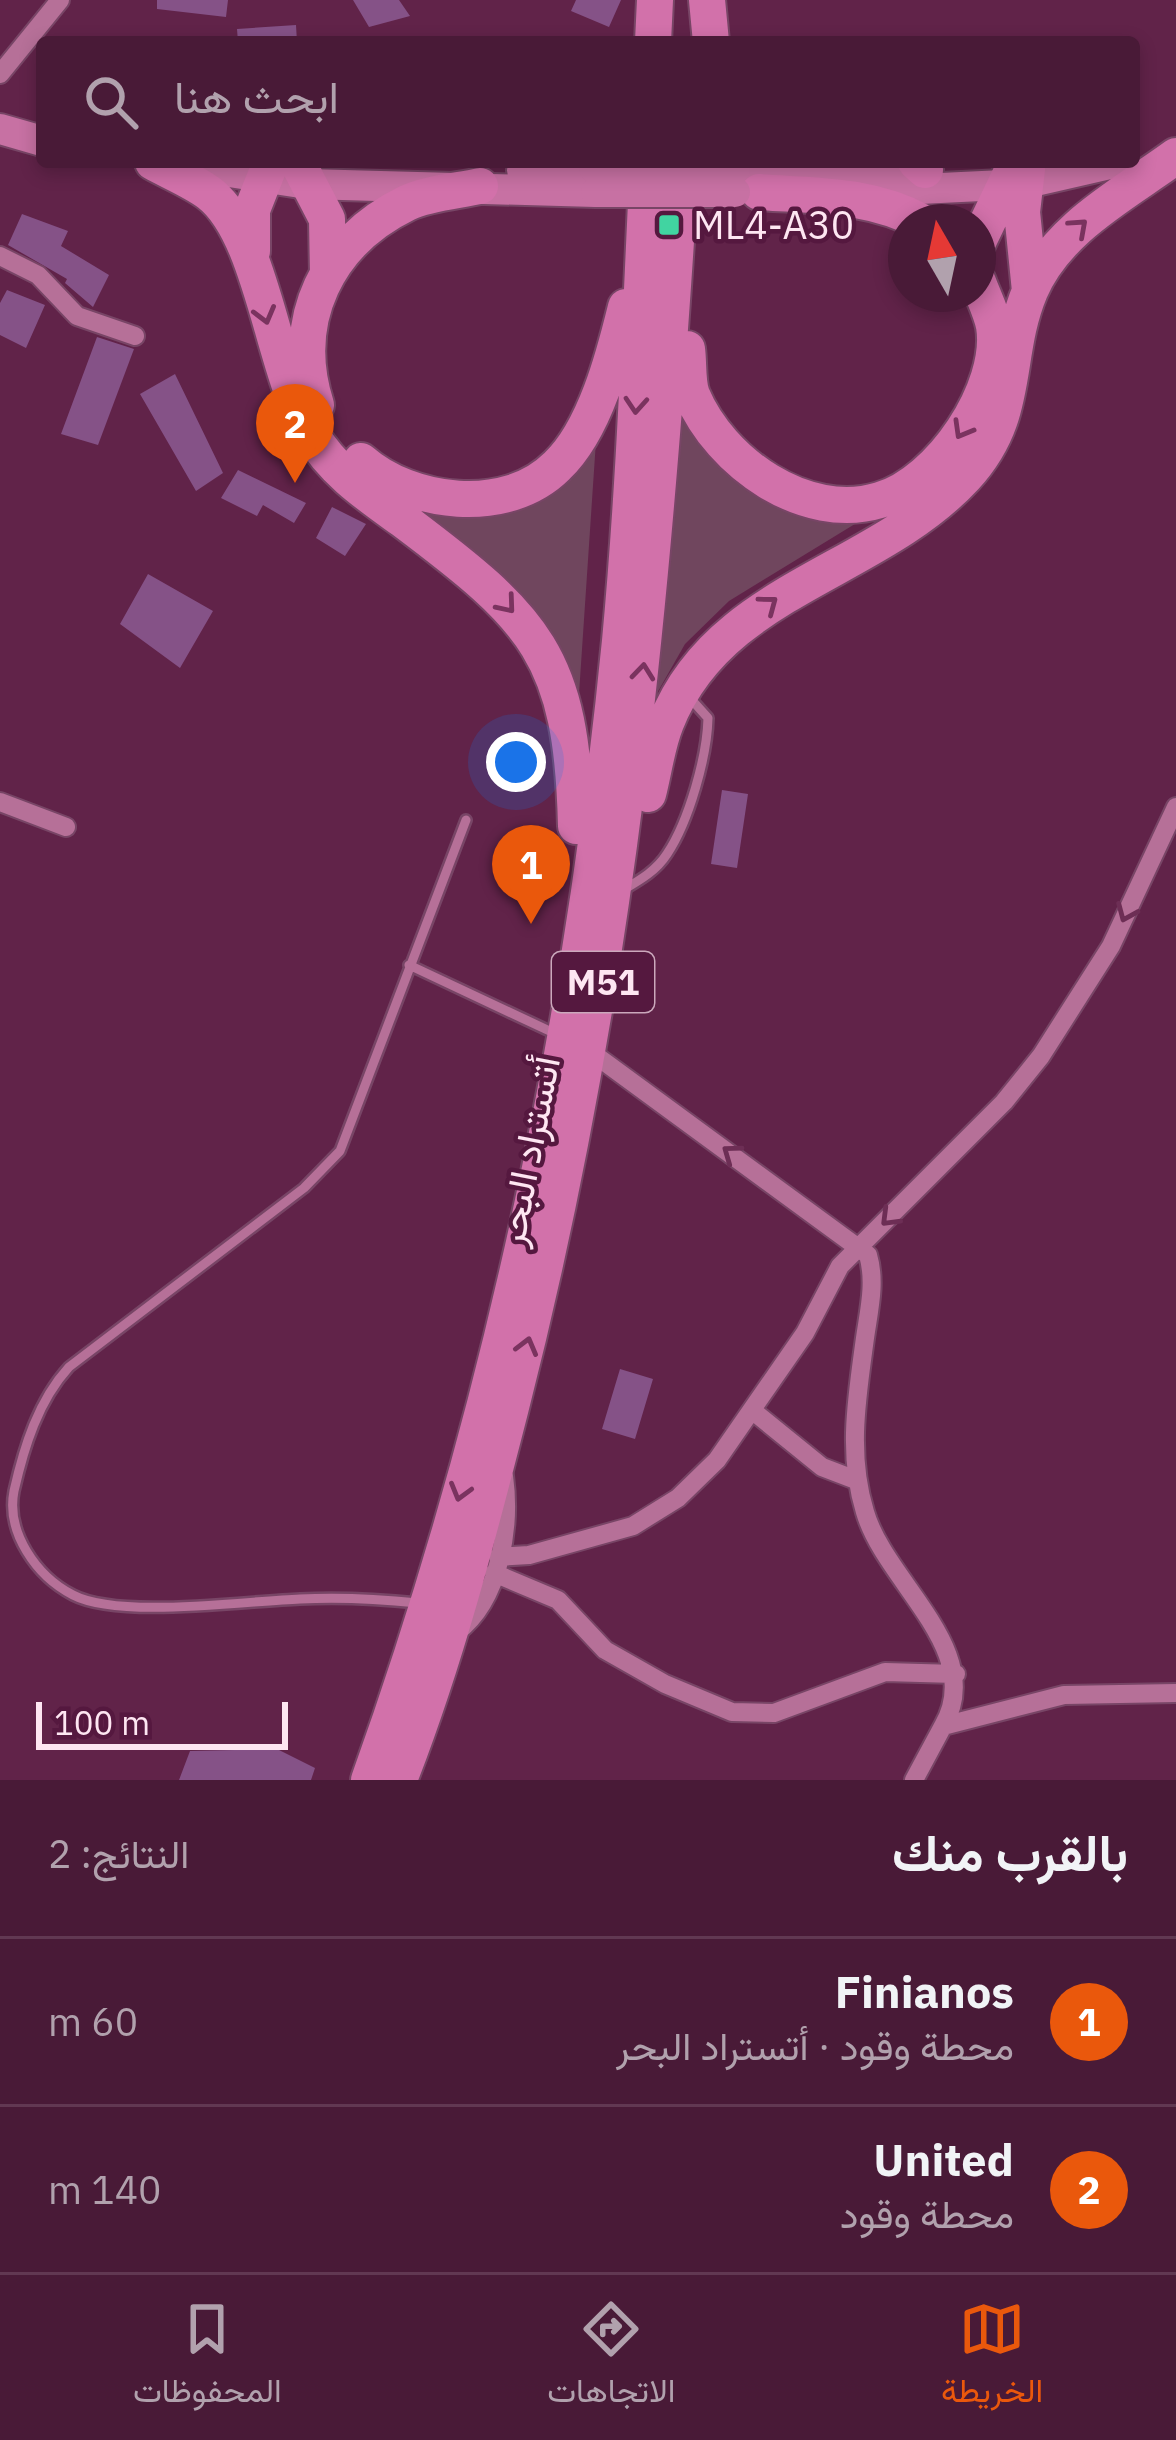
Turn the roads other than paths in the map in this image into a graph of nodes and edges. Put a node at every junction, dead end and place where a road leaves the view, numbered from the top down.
1 (60, 0) edge
2 (655, 0) edge
3 (690, 0) edge
4 (707, 0) edge
5 (653, 36) edge
6 (688, 36) edge
7 (710, 36) edge
8 (0, 74) edge
9 (0, 129) edge
10 (36, 139) edge
11 (1176, 152) edge
12 (1140, 158) edge
13 (164, 168) edge
14 (648, 168) edge
15 (679, 168) edge
16 (900, 168) edge
17 (938, 168) edge
18 (1082, 168) edge
19 (274, 169) edge
20 (1017, 177) junction
21 (595, 180) junction
22 (743, 184) junction
23 (480, 186) junction
24 (888, 206) edge
25 (996, 212) edge
26 (660, 240) junction
27 (0, 256) edge
28 (252, 264) junction
29 (328, 274) junction
30 (1030, 291) junction
31 (989, 312) edge
32 (135, 336) dead end
33 (0, 802) edge
34 (1176, 807) edge
35 (466, 820) dead end
36 (65, 827) dead end
37 (581, 924) junction
38 (609, 949) junction
39 (409, 964) junction
40 (577, 1045) junction
41 (860, 1246) junction
42 (753, 1411) junction
43 (500, 1452) junction
44 (856, 1480) junction
45 (496, 1565) junction
46 (427, 1604) junction
47 (448, 1638) junction
48 (956, 1674) junction
49 (1176, 1693) edge
50 (943, 1726) junction
51 (369, 1780) edge
52 (399, 1780) edge
53 (914, 1780) edge

1 - 8 street
2 - 5 highway
3 - 6 highway
4 - 7 highway
9 - 10 main road
11 - 12 main road
30 -> 11 highway
13 - 28 highway
14 - 26 highway, أتستراد البحر / M51
15 - 26 highway, أتستراد البحر / M51
16 - 22 main road
17 - 20 main road
18 - 20 main road
19 - 21 main road
19 - 23 main road
19 - 28 highway
19 - 29 highway
20 - 22 main road
20 - 25 highway
20 - 30 highway
21 - 22 main road, bridge
21 - 23 main road
22 - 24 highway
23 - 29 highway
26 - 29 highway
31 -> 26 highway
26 -> 37 highway, أتستراد البحر / M51
38 -> 26 highway, أتستراد البحر / M51
27 - 32 street
28 -> 37 highway
38 -> 30 highway
33 - 36 street
34 -> 41 street
35 - 39 lane
37 - 40 highway, أتستراد البحر / M51
38 - 40 highway, أتستراد البحر / M51
39 - 40 lane
39 - 46 lane
41 -> 40 street
43 -> 40 highway, أتستراد البحر / M51
40 -> 46 highway, أتستراد البحر / M51
41 - 42 street
41 - 44 street
42 - 44 street
42 - 45 street
43 - 45 street
43 - 47 highway, أتستراد البحر / M51
44 - 48 street
45 - 47 street
45 - 48 street
46 - 51 highway, أتستراد البحر / M51
47 - 52 highway, أتستراد البحر / M51
48 - 50 street
49 - 50 street
50 - 53 street

